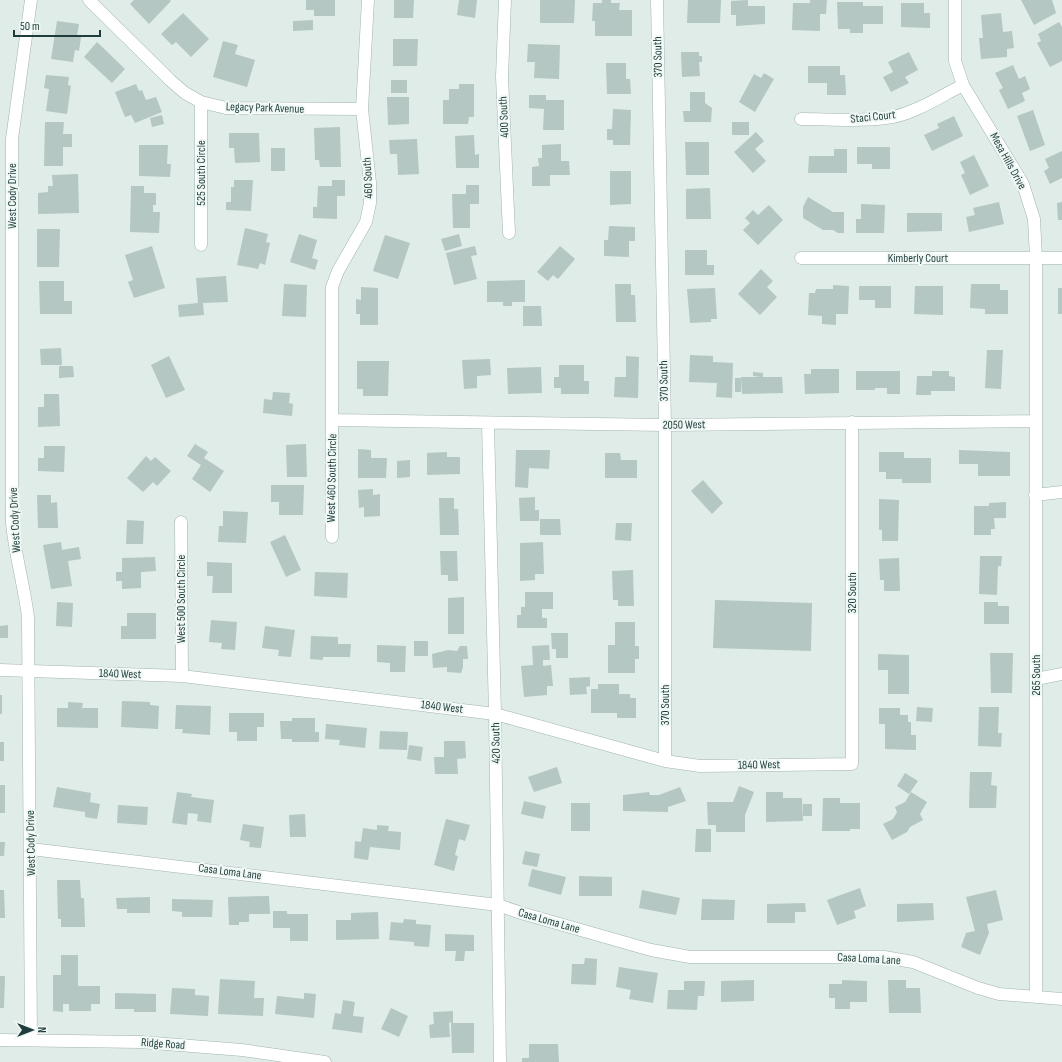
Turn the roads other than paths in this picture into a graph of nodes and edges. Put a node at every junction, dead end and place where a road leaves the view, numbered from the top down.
1 (31, 0) edge
2 (89, 0) edge
3 (368, 0) edge
4 (505, 0) edge
5 (657, 0) edge
6 (954, 0) edge
7 (963, 85) junction
8 (201, 102) junction
9 (362, 110) junction
10 (801, 119) dead end
11 (509, 233) dead end
12 (201, 245) dead end
13 (801, 258) dead end
14 (1036, 258) junction
15 (1062, 258) edge
16 (1035, 353) joint
17 (333, 420) junction
18 (1035, 421) junction
19 (852, 422) junction
20 (488, 424) junction
21 (665, 425) junction
22 (1062, 492) edge
23 (1035, 495) junction
24 (181, 522) dead end
25 (332, 536) dead end
26 (0, 670) edge
27 (28, 670) junction
28 (1062, 674) edge
29 (182, 676) junction
30 (1036, 679) junction
31 (495, 714) junction
32 (665, 761) junction
33 (852, 764) joint
34 (31, 849) junction
35 (498, 905) junction
36 (1036, 997) junction
37 (1062, 999) edge
38 (0, 1040) edge
39 (31, 1040) junction
40 (325, 1062) edge
41 (500, 1062) edge

1 - 27 street, West Cody Drive
2 - 8 street, Legacy Park Avenue
3 - 9 street, 460 South
4 - 11 street, 400 South
5 - 21 street, 370 South
6 - 7 street, Mesa Hills Drive
7 - 10 street, Staci Court
7 - 14 street, Mesa Hills Drive
8 - 9 street, Legacy Park Avenue
8 - 12 street, 525 South Circle
9 - 17 street, 460 South
13 - 14 street, Kimberly Court
14 - 15 street, Kimberly Court
14 - 16 street, Mesa Hills Drive
16 - 18 street, 265 South
17 - 20 street, 2050 West
17 - 25 street, West 460 South Circle
18 - 19 street, 2050 West
18 - 23 street, 265 South
19 - 21 street, 2050 West
19 - 33 street, 320 South
20 - 21 street, 2050 West
20 - 31 street, 420 South
21 - 32 street, 370 South
22 - 23 street
23 - 30 street, 265 South
24 - 29 street, West 500 South Circle
26 - 27 street, 1840 West
27 - 29 street, 1840 West
27 - 34 street, West Cody Drive
28 - 30 street
29 - 31 street, 1840 West
30 - 36 street, 265 South
31 - 32 street, 1840 West
31 - 35 street, 420 South
32 - 33 street, 1840 West
34 - 35 street, Casa Loma Lane
34 - 39 street, West Cody Drive
35 - 36 street, Casa Loma Lane
35 - 41 street, 420 South
36 - 37 street, Casa Loma Lane
38 - 39 street, Ridge Road
39 - 40 street, Ridge Road

